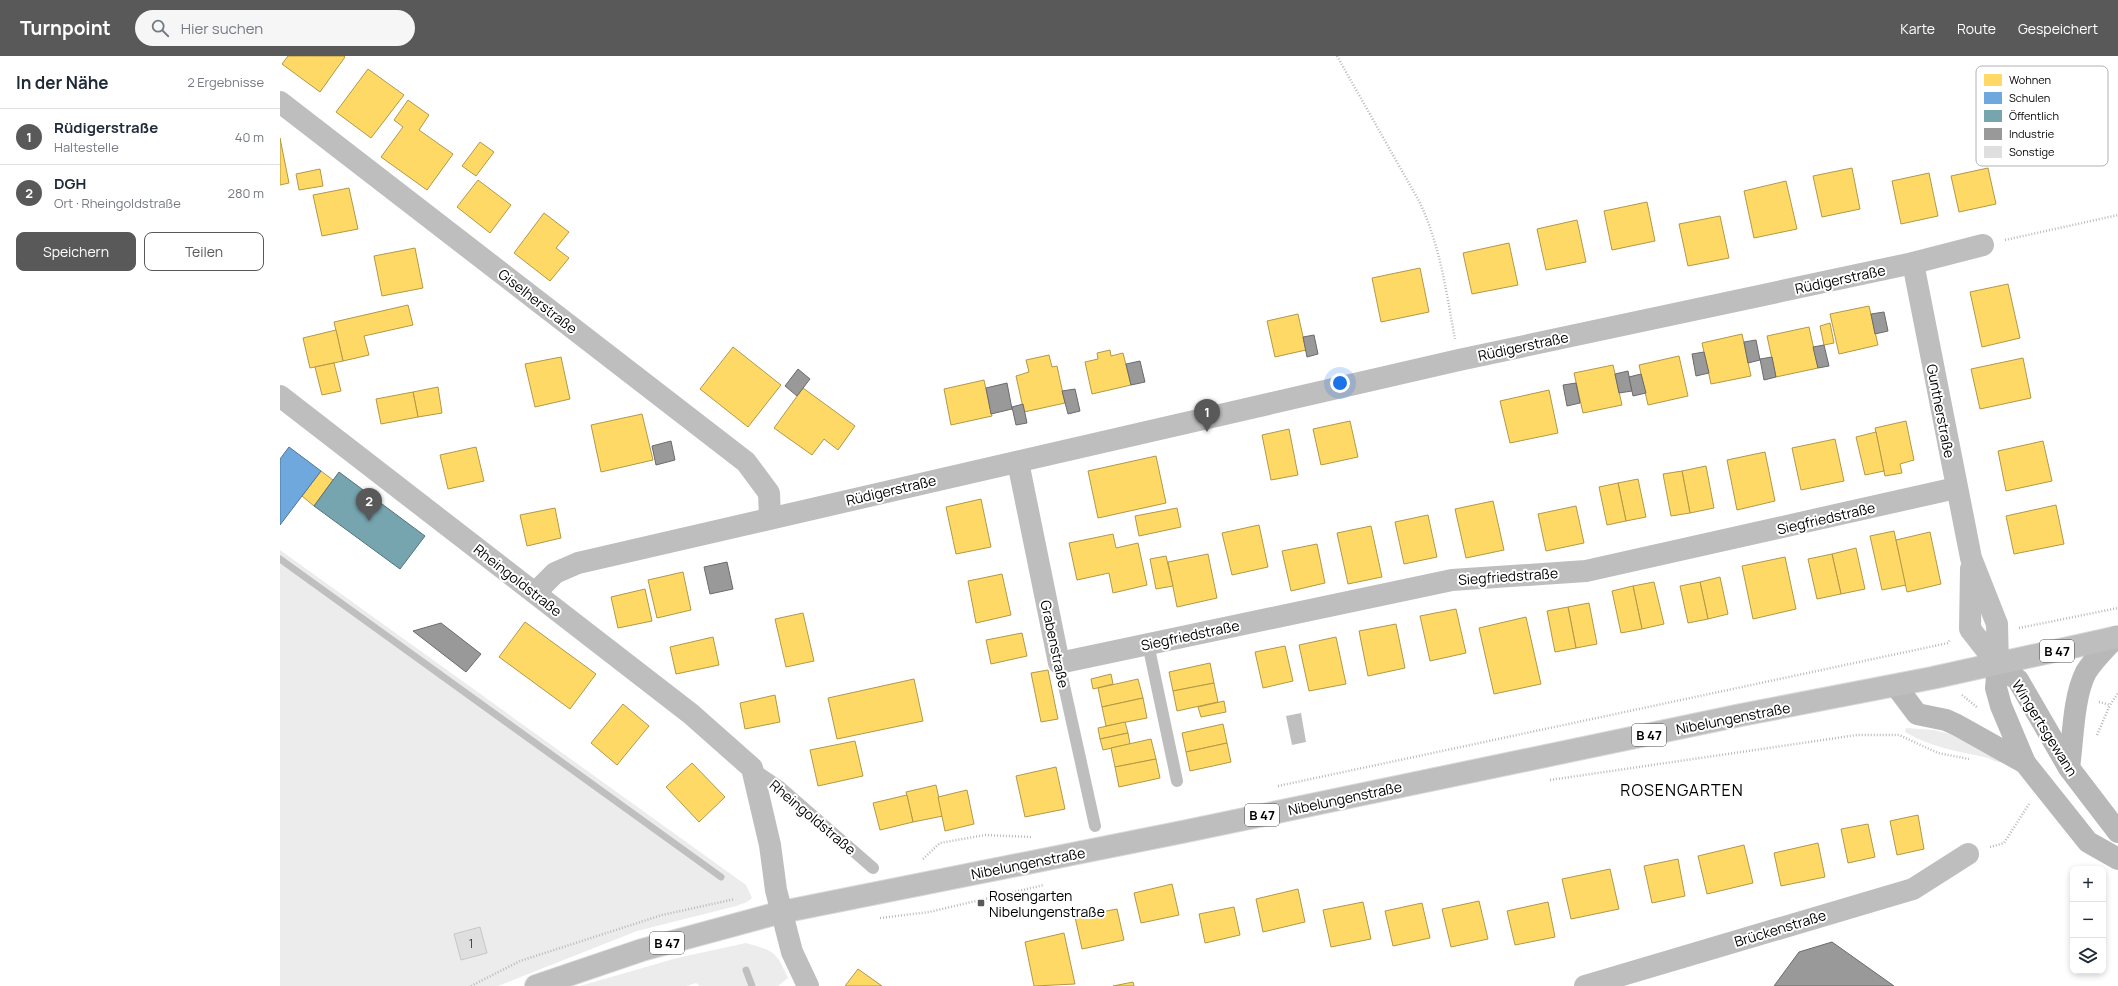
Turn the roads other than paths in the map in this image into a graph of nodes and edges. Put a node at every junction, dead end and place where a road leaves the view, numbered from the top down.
1 (280, 102) edge
2 (1983, 245) road end
3 (1913, 263) junction
4 (280, 396) edge
5 (1018, 462) junction
6 (1956, 488) junction
7 (770, 517) junction
8 (1971, 558) junction
9 (535, 593) junction
10 (2117, 637) edge
11 (1148, 644) junction
12 (1059, 663) junction
13 (1998, 665) junction
14 (1896, 686) junction
15 (2025, 763) junction
16 (752, 768) junction
17 (2069, 768) junction
18 (1177, 781) dead end
19 (1095, 826) dead end
20 (2118, 832) edge
21 (1968, 854) road end
22 (2118, 859) edge
23 (873, 868) dead end
24 (782, 912) junction
25 (545, 982) edge
26 (808, 986) edge
27 (1585, 986) edge

1 - 7 street, Giselherstraße
2 - 3 street, Rüdigerstraße
3 - 5 street, Rüdigerstraße
3 - 6 street, Guntherstraße
4 - 9 street, Rheingoldstraße
5 - 7 street, Rüdigerstraße
5 - 12 street, Grabenstraße
6 - 8 street, Guntherstraße
6 - 11 street, Siegfriedstraße
7 - 9 street, Rüdigerstraße
8 - 13 street, Guntherstraße
8 - 13 street, Guntherstraße
9 - 16 street, Rheingoldstraße
10 - 13 street, Nibelungenstraße / B 47
10 - 17 main road
11 - 12 street, Siegfriedstraße
11 - 18 lane
12 - 19 lane, Grabenstraße
13 - 14 street, Nibelungenstraße / B 47
13 - 15 main road, Wingertsgewann
13 - 17 main road, Wingertsgewann
14 - 15 main road
14 - 24 street, Nibelungenstraße / B 47
15 - 22 main road, Wingertsgewann
16 - 23 lane, Rheingoldstraße
16 - 24 street, Rheingoldstraße
17 - 20 main road, Wingertsgewann
21 - 27 street, Brückenstraße
24 - 25 street, Nibelungenstraße / B 47
24 - 26 street, Rheingoldstraße

